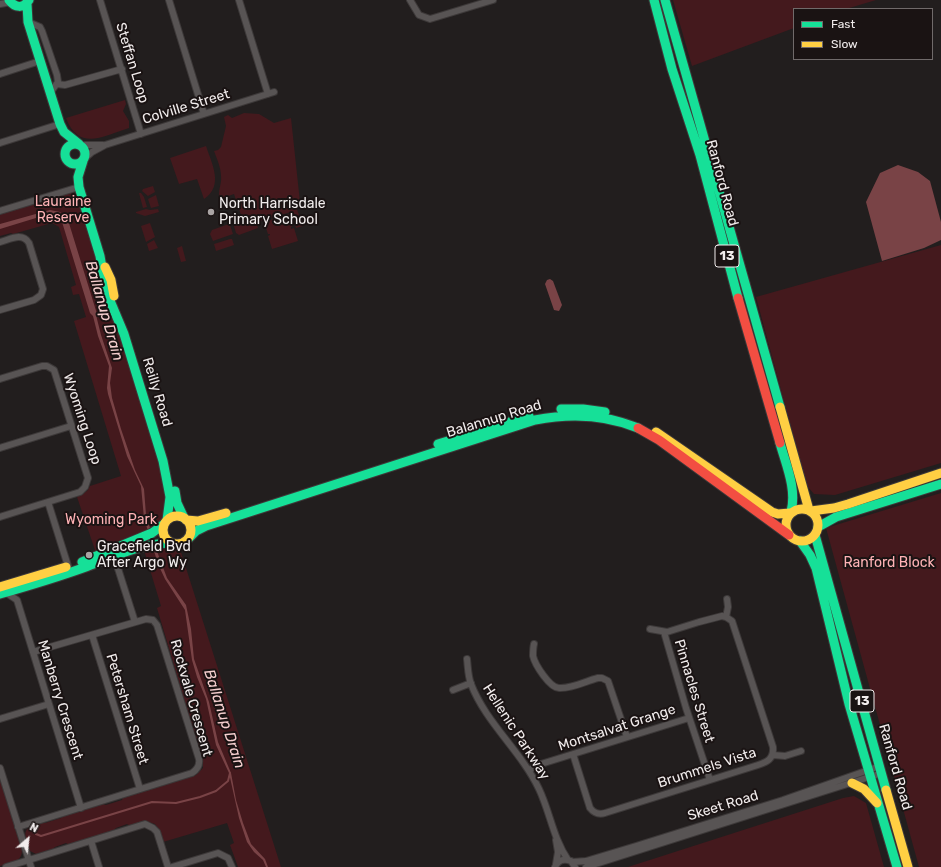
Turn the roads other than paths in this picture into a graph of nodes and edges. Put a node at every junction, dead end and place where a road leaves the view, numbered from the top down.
1 (100, 0) edge
2 (169, 0) edge
3 (239, 0) edge
4 (410, 0) edge
5 (493, 0) edge
6 (654, 0) edge
7 (665, 0) edge
8 (10, 1) edge
9 (0, 4) edge
10 (25, 4) edge
11 (28, 21) junction
12 (40, 61) junction
13 (122, 69) junction
14 (0, 74) edge
15 (57, 84) junction
16 (50, 93) junction
17 (204, 114) junction
18 (62, 128) junction
19 (141, 134) junction
20 (0, 143) edge
21 (80, 145) junction
22 (105, 145) junction
23 (66, 151) junction
24 (83, 160) junction
25 (70, 162) junction
26 (78, 177) junction
27 (79, 187) junction
28 (0, 211) edge
29 (0, 242) edge
30 (0, 310) edge
31 (0, 379) edge
32 (71, 426) junction
33 (501, 427) junction
34 (0, 448) edge
35 (163, 461) junction
36 (941, 473) edge
37 (941, 484) edge
38 (48, 502) junction
39 (810, 510) junction
40 (791, 513) junction
41 (0, 517) edge
42 (185, 519) junction
43 (166, 522) junction
44 (816, 531) junction
45 (789, 535) junction
46 (188, 539) junction
47 (800, 541) junction
48 (171, 543) junction
49 (114, 556) junction
50 (68, 566) junction
51 (23, 587) junction
52 (2, 588) edge
53 (727, 599) dead end
54 (17, 600) junction
55 (726, 617) junction
56 (135, 622) junction
57 (650, 629) dead end
58 (664, 632) junction
59 (92, 635) junction
60 (534, 644) dead end
61 (33, 652) junction
62 (467, 659) dead end
63 (471, 683) junction
64 (453, 690) dead end
65 (49, 704) junction
66 (689, 718) junction
67 (0, 719) edge
68 (627, 737) junction
69 (801, 751) dead end
70 (573, 754) junction
71 (773, 755) junction
72 (0, 768) edge
73 (881, 769) junction
74 (529, 770) junction
75 (869, 773) junction
76 (710, 780) junction
77 (852, 783) junction
78 (140, 789) junction
79 (878, 804) junction
80 (81, 808) junction
81 (18, 827) junction
82 (556, 839) junction
83 (91, 841) junction
84 (28, 860) junction
85 (572, 863) edge
86 (556, 866) edge
87 (6, 867) edge
88 (31, 867) edge
89 (99, 867) edge
90 (168, 867) edge
91 (172, 867) edge
92 (232, 867) edge
93 (586, 867) edge
94 (897, 867) edge
95 (908, 867) edge

1 - 13 street, Steffan Loop
2 - 17 street
3 - 17 street, Colville Street
4 - 5 street
6 - 40 street, Ranford Road / 13
7 - 39 street, Ranford Road / 13
8 - 9 street
8 - 10 street
10 - 11 street
11 - 12 street
11 - 15 street
12 - 14 street
12 - 16 street
13 - 15 street
13 - 19 street, Steffan Loop
15 - 16 street
16 - 18 street
17 - 19 street, Colville Street
18 - 20 street
18 - 21 street
18 - 23 street
19 - 22 street, Colville Street
21 - 22 street, Colville Street
21 - 23 street
21 - 24 street
22 - 24 street, Colville Street
23 - 25 street
24 - 25 street
24 - 26 street, Reilly Road
25 - 26 street, Reilly Road
26 - 27 street, Reilly Road
27 - 28 street
27 - 35 street, Reilly Road
29 - 30 street
31 - 32 street, Wyoming Loop
32 - 34 street
32 - 38 street, Wyoming Loop
33 - 40 street, Balannup Road
33 - 42 street, Balannup Road
33 - 45 street, Balannup Road
33 - 46 street, Balannup Road
35 - 42 street, Reilly Road
35 - 43 street, Reilly Road
36 - 39 street
37 - 44 street
38 - 41 street, Wyoming Loop
38 - 50 street
39 - 40 street
39 - 44 street, 13
40 - 45 street, 13
42 - 43 street
42 - 46 street
43 - 48 street
43 - 50 street
44 - 47 street
44 - 73 street, Ranford Road / 13
45 - 47 street, 13
46 - 48 street
47 - 75 street, Ranford Road / 13
48 - 49 street
49 - 51 street
49 - 56 street
50 - 52 street
51 - 52 street
51 - 54 street
52 - 54 street
53 - 55 street
54 - 61 street, Manberry Crescent
55 - 58 street
55 - 71 street, Brummels Vista
56 - 59 street, Rockvale Crescent
56 - 78 street, Rockvale Crescent
57 - 58 street
58 - 66 street, Pinnacles Street
59 - 61 street, Rockvale Crescent
59 - 78 street, Petersham Street
60 - 68 street
61 - 65 street, Manberry Crescent
62 - 63 street, Hellenic Parkway
63 - 64 street
63 - 74 street, Hellenic Parkway
65 - 67 street
65 - 80 street, Manberry Crescent
66 - 68 street, Montsalvat Grange
66 - 76 street, Pinnacles Street
68 - 70 street, Montsalvat Grange
69 - 71 street
70 - 74 street, Montsalvat Grange
70 - 76 street, Brummels Vista
71 - 76 street, Brummels Vista
72 - 81 street
73 - 75 street, Skeet Road
73 - 95 street, Ranford Road / 13
74 - 82 street, Hellenic Parkway
75 - 77 street, Skeet Road
75 - 79 street, Ranford Road / 13
75 - 85 street, Skeet Road
77 - 79 street
77 - 93 street, Skeet Road
78 - 80 street, Rockvale Crescent
79 - 94 street, Ranford Road / 13
80 - 81 street, Rockvale Crescent
81 - 84 street
82 - 85 street, Hellenic Parkway
82 - 86 street, Hellenic Parkway
83 - 84 street
83 - 89 street
83 - 90 street
84 - 87 street
84 - 88 street
85 - 86 street, Skeet Road
91 - 92 street

